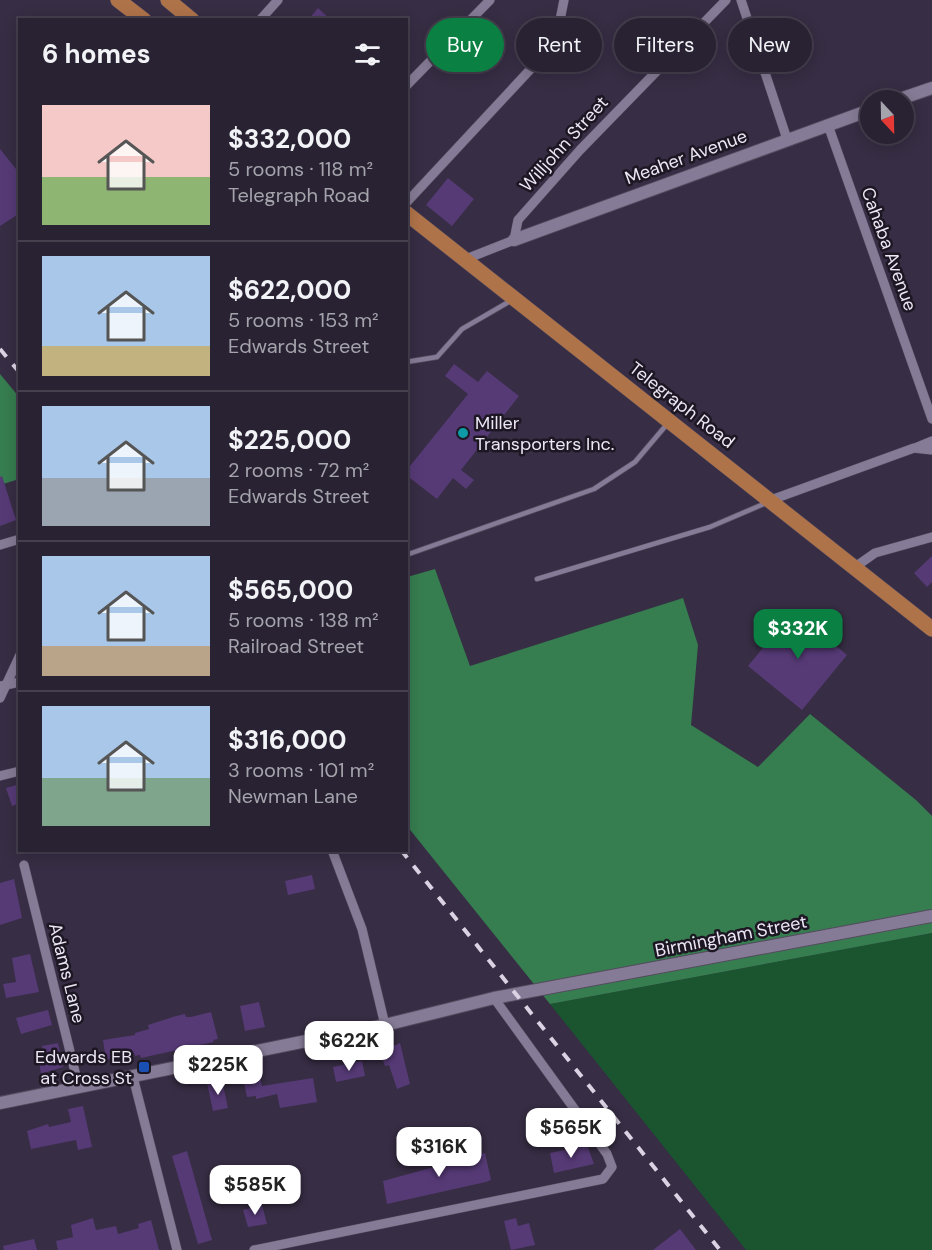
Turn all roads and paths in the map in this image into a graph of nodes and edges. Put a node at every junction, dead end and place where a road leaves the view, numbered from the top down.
1 (118, 0) edge
2 (168, 0) edge
3 (278, 0) edge
4 (490, 0) edge
5 (564, 0) edge
6 (726, 0) edge
7 (741, 0) edge
8 (141, 18) edge
9 (190, 18) edge
10 (262, 18) edge
11 (408, 84) edge
12 (932, 88) edge
13 (914, 94) edge
14 (860, 114) edge
15 (828, 125) junction
16 (787, 139) junction
17 (408, 201) edge
18 (408, 215) edge
19 (514, 240) junction
20 (466, 260) junction
21 (515, 298) junction
22 (408, 362) edge
23 (932, 419) edge
24 (670, 421) junction
25 (932, 441) edge
26 (914, 448) junction
27 (932, 450) edge
28 (771, 500) junction
29 (932, 537) edge
30 (18, 539) edge
31 (0, 545) edge
32 (408, 554) edge
33 (855, 567) junction
34 (537, 579) dead end
35 (932, 629) edge
36 (18, 658) edge
37 (18, 682) edge
38 (2, 685) edge
39 (0, 698) edge
40 (18, 772) edge
41 (0, 776) edge
42 (333, 852) edge
43 (24, 865) dead end
44 (932, 916) edge
45 (494, 998) junction
46 (385, 1026) junction
47 (133, 1077) junction
48 (79, 1088) junction
49 (0, 1103) edge
50 (177, 1250) edge
51 (254, 1250) edge

1 - 8 main road
2 - 9 main road
3 - 10 street
4 - 11 street
5 - 17 street
6 - 19 street, Willjohn Street
7 - 16 street
12 - 13 street
14 - 15 street, Meaher Avenue
15 - 16 street, Meaher Avenue
15 - 23 street, Cahaba Avenue
16 - 19 street, Meaher Avenue
18 - 20 main road, Telegraph Road
19 - 20 street
20 - 21 main road, Telegraph Road
21 - 22 lane
21 - 24 main road, Telegraph Road
24 - 28 main road, Telegraph Road
24 - 32 lane
25 - 26 street
26 - 27 street
26 - 28 street
28 - 33 main road, Telegraph Road
28 - 34 lane
29 - 33 street
30 - 31 street
33 - 35 main road, Telegraph Road
36 - 38 street
37 - 38 street
38 - 39 street
40 - 41 street
42 - 46 street
43 - 48 street, Adams Lane
44 - 45 street, Birmingham Street
45 - 46 street, Birmingham Street
45 - 51 street
46 - 47 street, Birmingham Street
47 - 48 street, Birmingham Street
47 - 50 street
48 - 49 street, Birmingham Street

